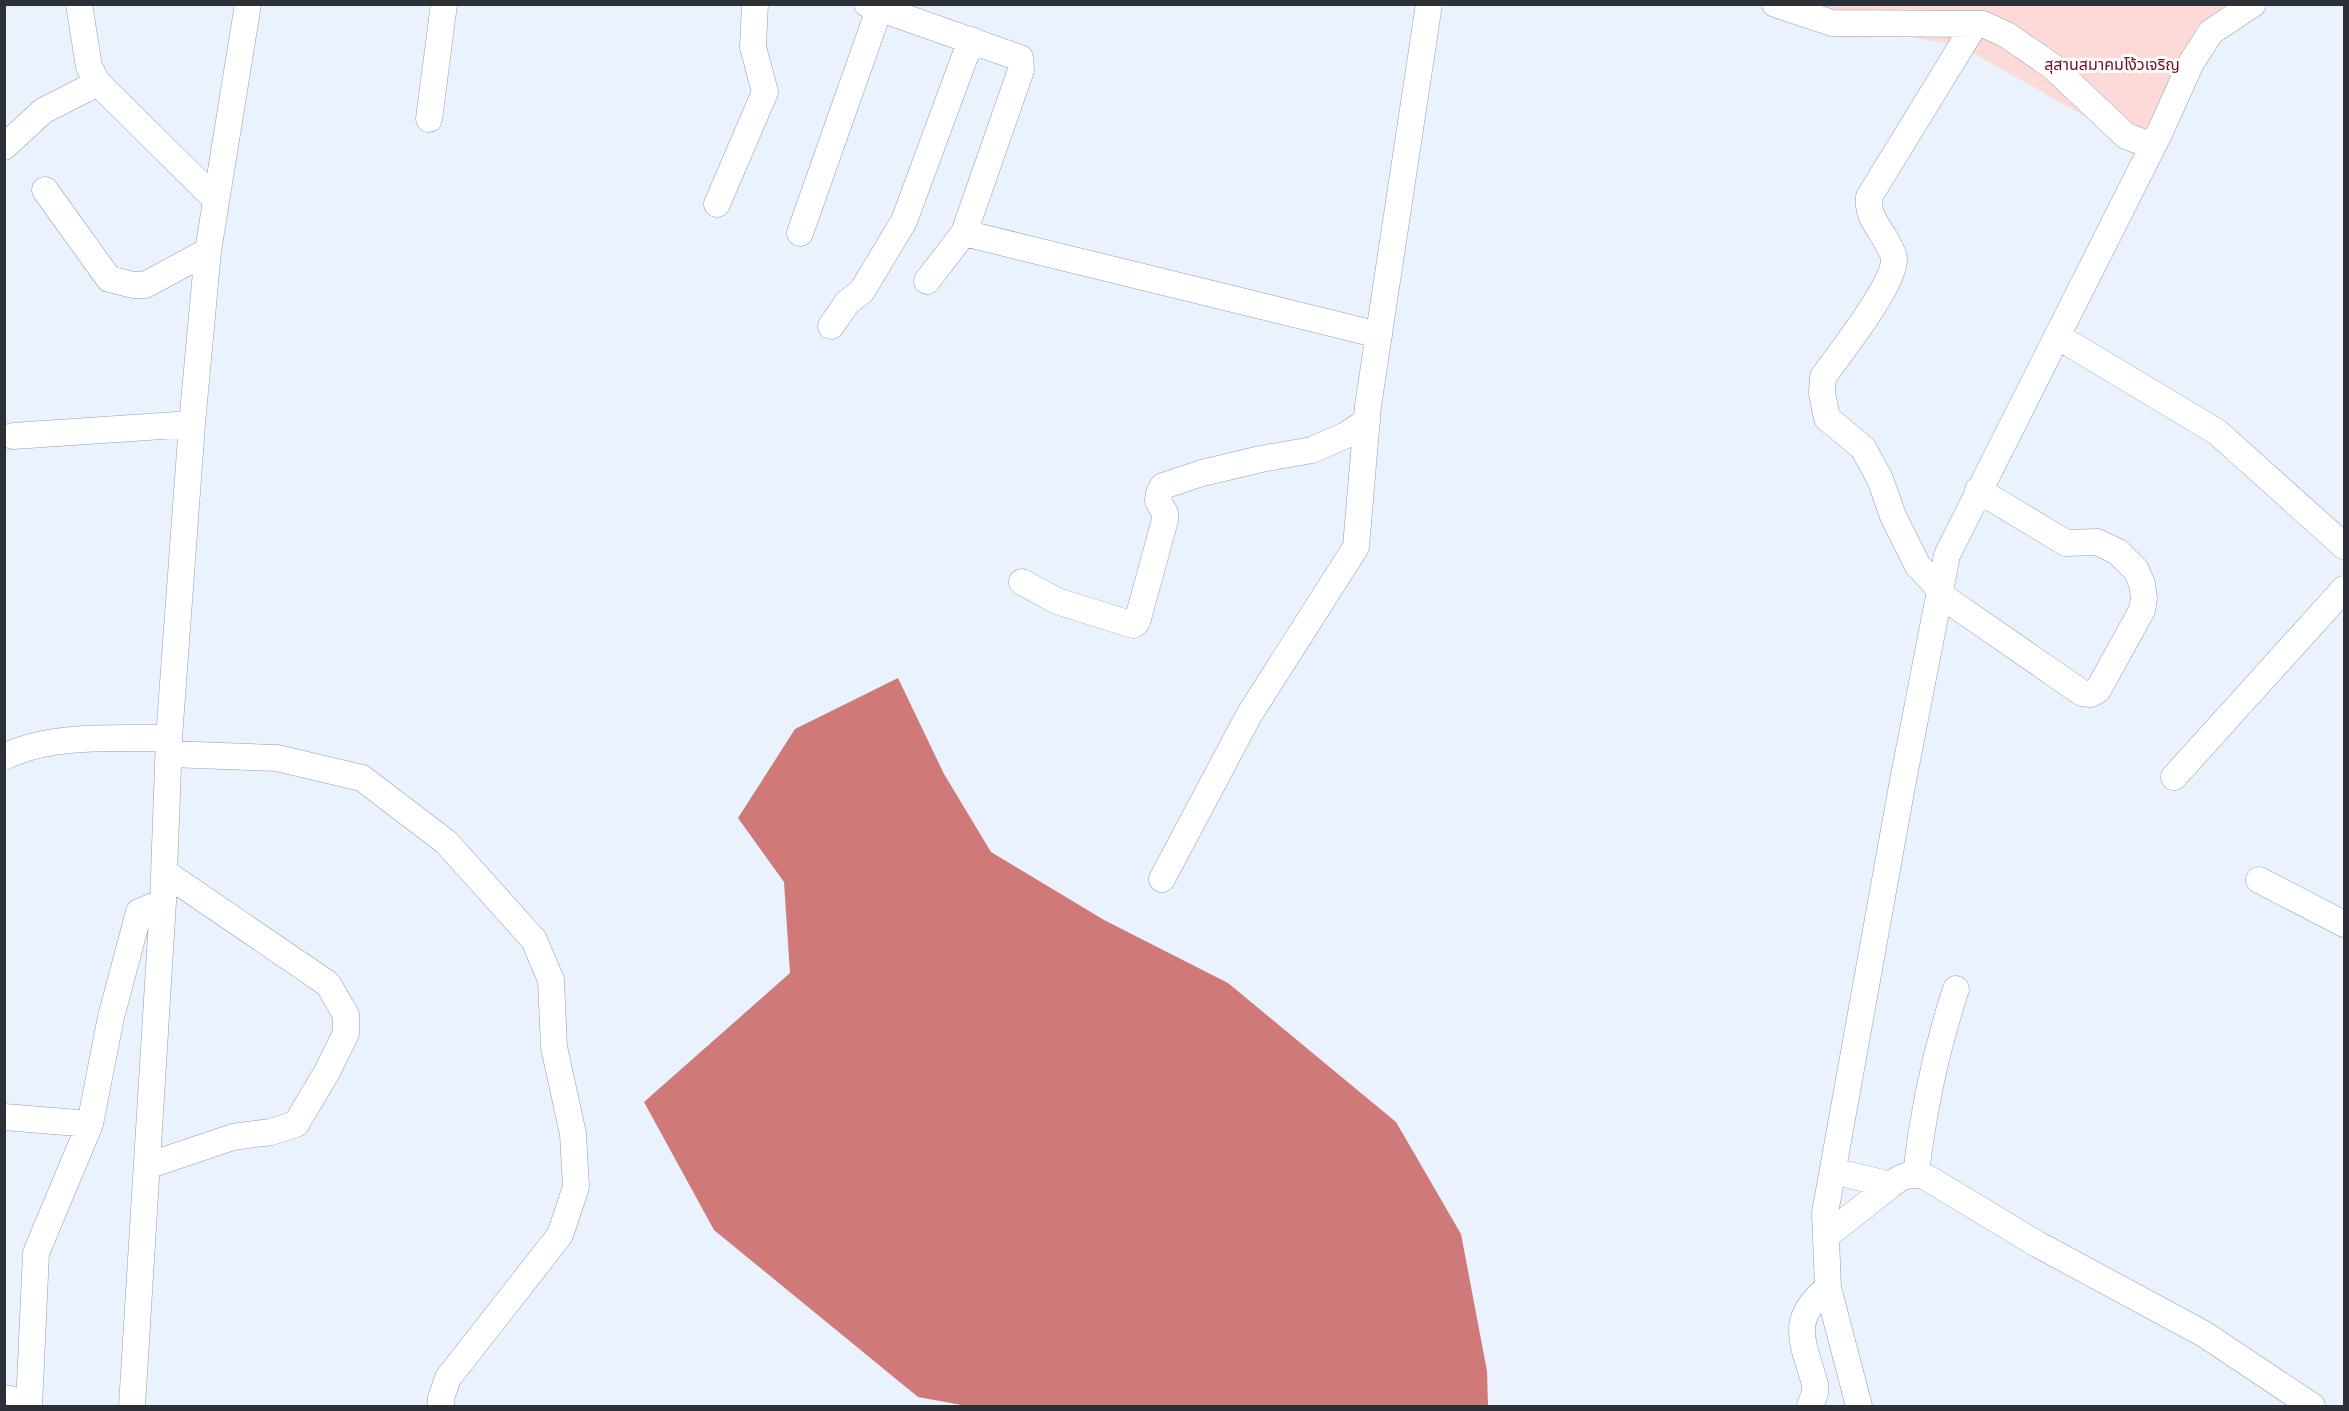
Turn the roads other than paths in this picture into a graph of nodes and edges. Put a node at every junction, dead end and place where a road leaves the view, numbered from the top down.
1 (78, 4) edge
2 (248, 4) edge
3 (444, 4) edge
4 (755, 4) edge
5 (1429, 4) edge
6 (1775, 4) edge
7 (2253, 4) edge
8 (876, 6) edge
9 (1975, 24) junction
10 (971, 40) junction
11 (98, 83) junction
12 (429, 119) dead end
13 (2153, 146) junction
14 (4, 147) edge
15 (45, 190) dead end
16 (216, 200) junction
17 (717, 204) dead end
18 (800, 233) dead end
19 (964, 233) junction
20 (208, 250) junction
21 (927, 281) dead end
22 (831, 326) dead end
23 (1379, 335) junction
24 (2057, 336) junction
25 (1367, 420) junction
26 (192, 424) junction
27 (13, 436) dead end
28 (1978, 490) junction
29 (2344, 546) edge
30 (1022, 582) dead end
31 (2344, 589) edge
32 (1940, 591) junction
33 (169, 746) junction
34 (4, 757) edge
35 (2174, 777) dead end
36 (164, 872) junction
37 (1162, 879) dead end
38 (2259, 880) dead end
39 (163, 902) junction
40 (2344, 924) edge
41 (1956, 989) dead end
42 (4, 1117) edge
43 (90, 1124) junction
44 (147, 1166) junction
45 (1833, 1171) junction
46 (1916, 1174) junction
47 (1891, 1185) junction
48 (1826, 1236) junction
49 (1828, 1288) junction
50 (21, 1403) edge
51 (132, 1407) edge
52 (441, 1407) edge
53 (1810, 1407) edge
54 (1859, 1407) edge
55 (2312, 1407) edge

1 - 11 street
2 - 16 street
3 - 12 street
4 - 17 street
5 - 23 street
6 - 9 street
7 - 13 street
8 - 10 street
8 - 18 street
9 - 13 street
9 - 32 street
10 - 19 street
10 - 22 street
11 - 14 street
11 - 16 street
13 - 24 street
15 - 20 street
16 - 20 street
19 - 21 street
19 - 23 street
20 - 26 street
23 - 25 street
24 - 28 street
24 - 29 street
25 - 30 street
25 - 37 street
26 - 27 street
26 - 33 street
28 - 32 street
28 - 32 street
31 - 35 street
32 - 45 street
33 - 34 street
33 - 36 street
33 - 52 street
36 - 39 street
36 - 44 street
38 - 40 street
39 - 43 street
39 - 44 street
41 - 46 street
42 - 43 street
43 - 50 street
44 - 51 street
45 - 47 street
45 - 48 street
46 - 47 street
46 - 55 street
47 - 48 street
48 - 49 street
49 - 53 street
49 - 54 street

